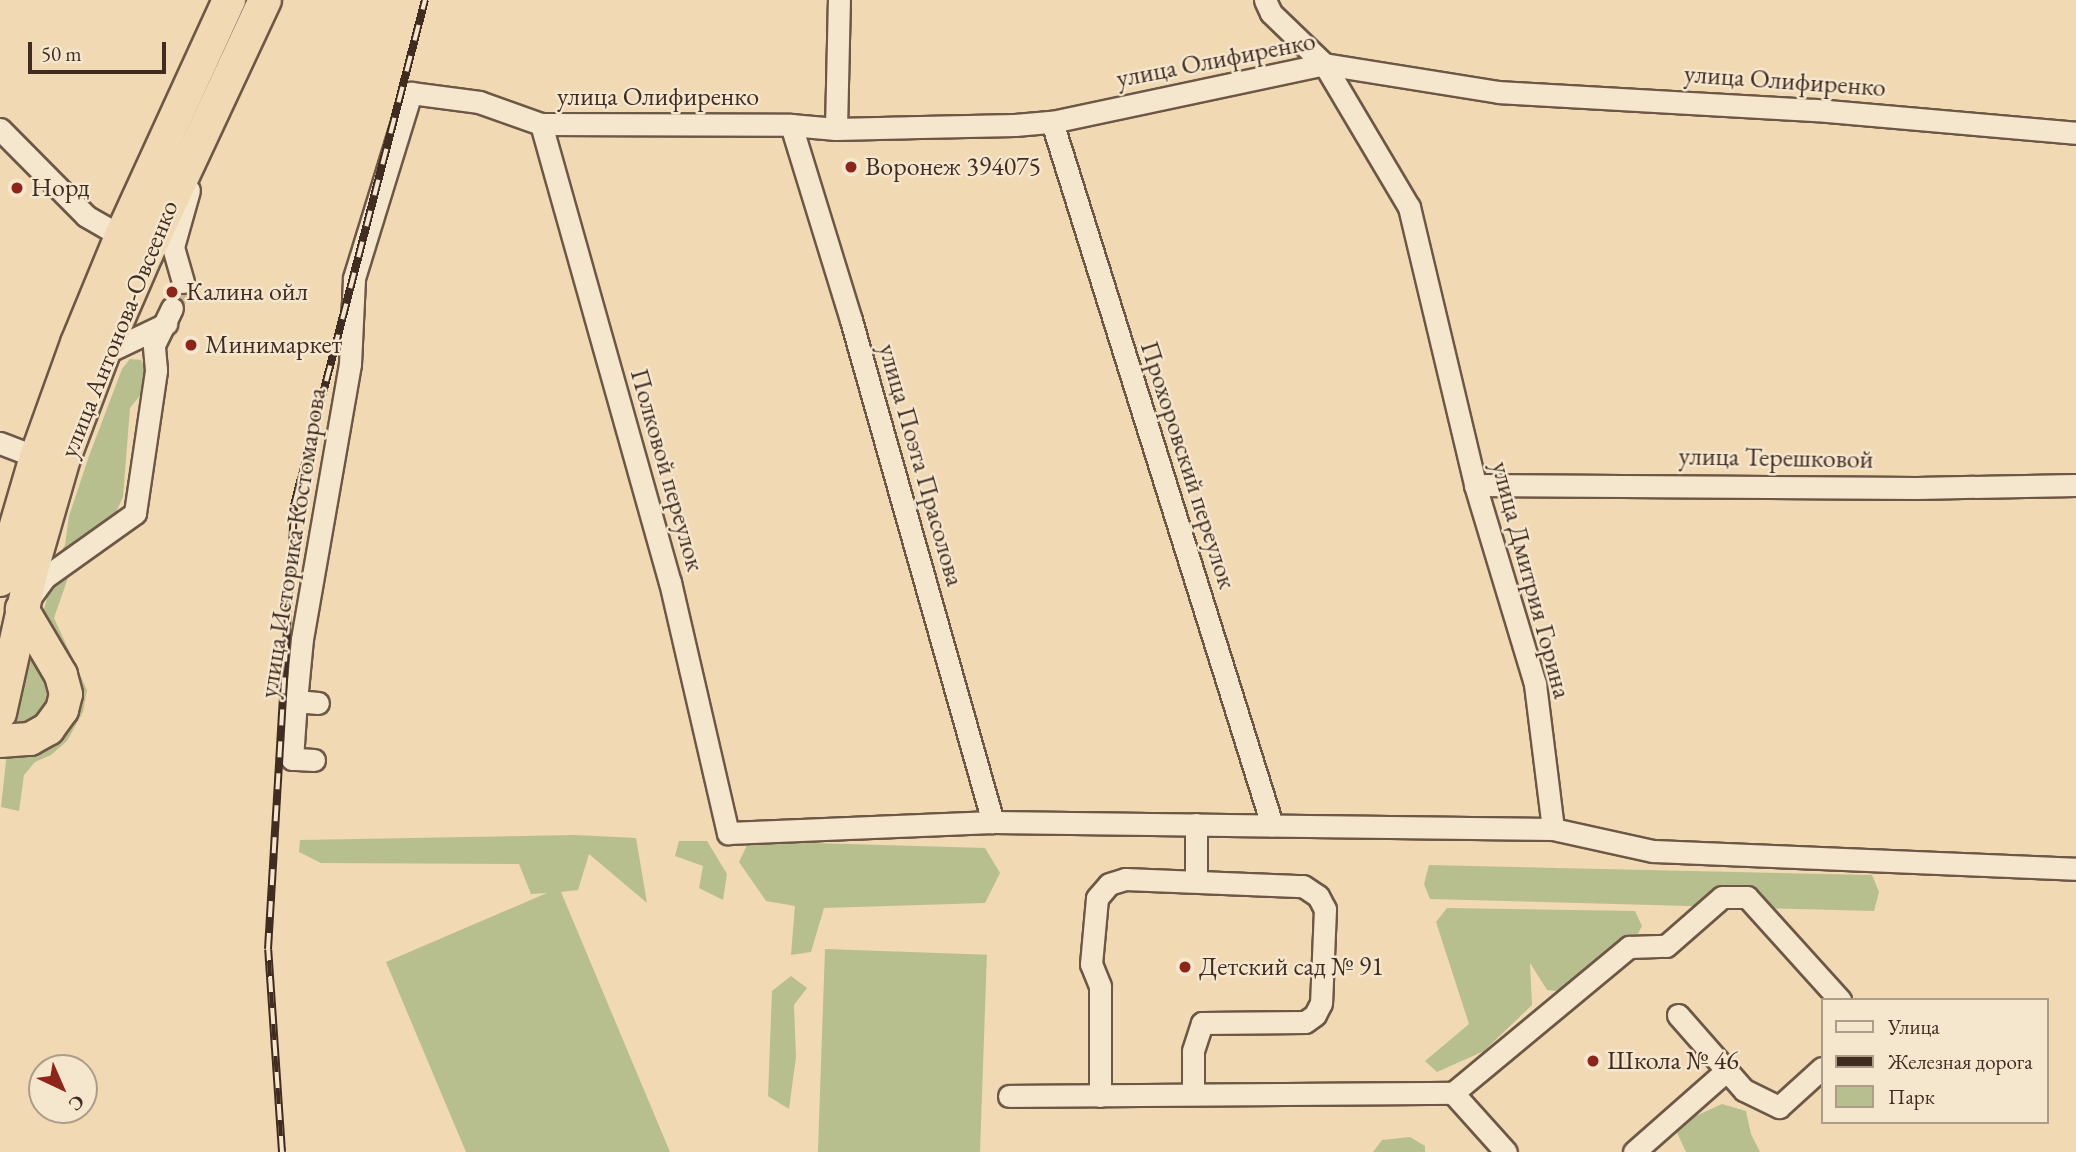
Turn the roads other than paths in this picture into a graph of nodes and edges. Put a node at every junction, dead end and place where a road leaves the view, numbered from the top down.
1 (229, 0) edge
2 (265, 0) edge
3 (839, 0) edge
4 (1265, 0) edge
5 (1324, 64) junction
6 (411, 93) joint
7 (1052, 122) junction
8 (541, 124) junction
9 (791, 125) junction
10 (0, 129) edge
11 (205, 129) junction
12 (836, 129) junction
13 (2076, 132) edge
14 (121, 236) junction
15 (183, 282) tunnel mouth
16 (103, 354) junction
17 (0, 443) edge
18 (36, 457) junction
19 (1475, 485) junction
20 (2076, 485) edge
21 (0, 580) edge
22 (22, 609) junction
23 (296, 701) junction
24 (318, 703) dead end
25 (0, 713) edge
26 (0, 741) edge
27 (314, 760) dead end
28 (993, 821) junction
29 (1196, 824) junction
30 (1272, 825) junction
31 (1553, 829) junction
32 (2076, 869) edge
33 (1196, 881) junction
34 (1838, 998) edge
35 (1678, 1015) dead end
36 (1727, 1070) junction
37 (1820, 1070) edge
38 (1453, 1093) junction
39 (1193, 1094) junction
40 (1009, 1096) dead end
41 (1100, 1096) junction
42 (1506, 1152) edge
43 (1634, 1152) edge

1 - 14 highway, улица Антонова-Овсеенко
2 - 11 highway, улица Антонова-Овсеенко
3 - 12 street
4 - 5 street, улица Дмитрия Горина
5 - 7 street, улица Олифиренко
5 - 13 street, улица Олифиренко
5 - 19 street, улица Дмитрия Горина
6 - 8 street, улица Олифиренко
6 - 23 street, улица Историка Костомарова
7 - 12 street, улица Олифиренко
7 - 30 street, Прохоровский переулок
8 - 9 street, улица Олифиренко
8 - 28 street, Полковой переулок
9 - 12 street, улица Олифиренко
9 - 28 street, улица Поэта Прасолова
10 - 14 street
11 - 15 street
11 - 16 highway, улица Антонова-Овсеенко
14 - 18 highway, улица Антонова-Овсеенко
16 - 22 highway, улица Антонова-Овсеенко
16 - 22 street
17 - 18 street
18 - 21 highway, улица Антонова-Овсеенко
19 - 20 street, улица Терешковой
19 - 31 street, улица Дмитрия Горина
22 - 25 highway, улица Антонова-Овсеенко
22 - 26 highway
23 - 24 street
23 - 27 street, улица Историка Костомарова
28 - 29 street
29 - 30 street
29 - 33 street
30 - 31 street
31 - 32 street
33 - 39 street
33 - 41 street
34 - 38 street
35 - 36 street
36 - 37 street
36 - 43 street
38 - 39 street
38 - 42 street
39 - 41 street
40 - 41 street

